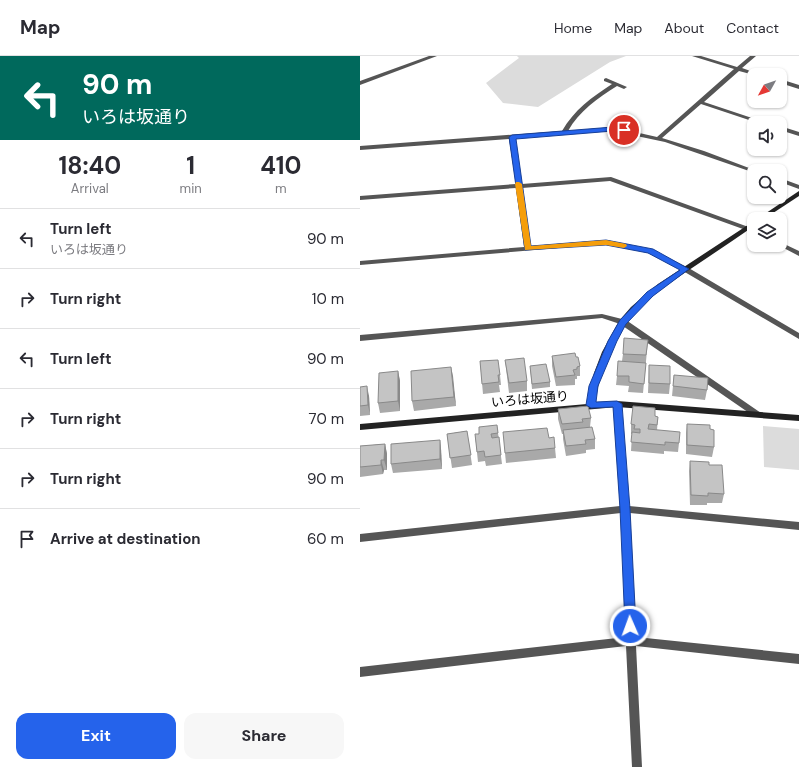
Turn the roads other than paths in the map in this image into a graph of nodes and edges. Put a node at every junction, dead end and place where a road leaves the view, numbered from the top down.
1 (434, 56) edge
2 (694, 56) edge
3 (753, 56) edge
4 (738, 69) junction
5 (747, 72) edge
6 (606, 80) dead end
7 (360, 83) edge
8 (787, 83) edge
9 (616, 84) junction
10 (624, 87) dead end
11 (799, 87) edge
12 (699, 102) junction
13 (747, 118) edge
14 (787, 130) edge
15 (564, 133) junction
16 (799, 134) edge
17 (512, 137) junction
18 (659, 138) junction
19 (360, 148) edge
20 (747, 169) edge
21 (787, 183) edge
22 (519, 185) junction
23 (799, 187) edge
24 (799, 193) edge
25 (360, 198) edge
26 (770, 212) edge
27 (747, 229) edge
28 (747, 232) edge
29 (528, 248) junction
30 (787, 248) edge
31 (799, 254) edge
32 (360, 263) edge
33 (685, 269) junction
34 (623, 322) junction
35 (799, 336) edge
36 (360, 338) edge
37 (617, 404) junction
38 (591, 405) junction
39 (758, 415) junction
40 (799, 418) edge
41 (360, 427) edge
42 (625, 509) junction
43 (799, 526) edge
44 (360, 538) edge
45 (631, 641) junction
46 (799, 659) edge
47 (360, 672) edge
48 (636, 767) edge

1 - 7 street
2 - 4 street
3 - 4 street
4 - 5 street
4 - 12 street
6 - 9 street
8 - 11 street
9 - 10 street
9 - 15 street
12 - 13 street
12 - 18 street
14 - 16 street
15 - 17 street
15 - 18 street
17 - 19 street
17 - 22 street
18 - 20 street
21 - 23 street
22 - 25 street
22 - 27 street
22 - 29 street
24 - 26 street
28 - 33 street
29 - 32 street
29 - 33 street
30 - 31 street
33 - 34 street
33 - 35 street
34 - 36 street
34 - 38 street
34 - 39 street
37 - 38 street, いろは坂通り
37 - 39 street, いろは坂通り
37 - 42 street
38 - 41 street, いろは坂通り
39 - 40 street, いろは坂通り
42 - 43 street
42 - 44 street
42 - 45 street
45 - 46 street
45 - 47 street
45 - 48 street

